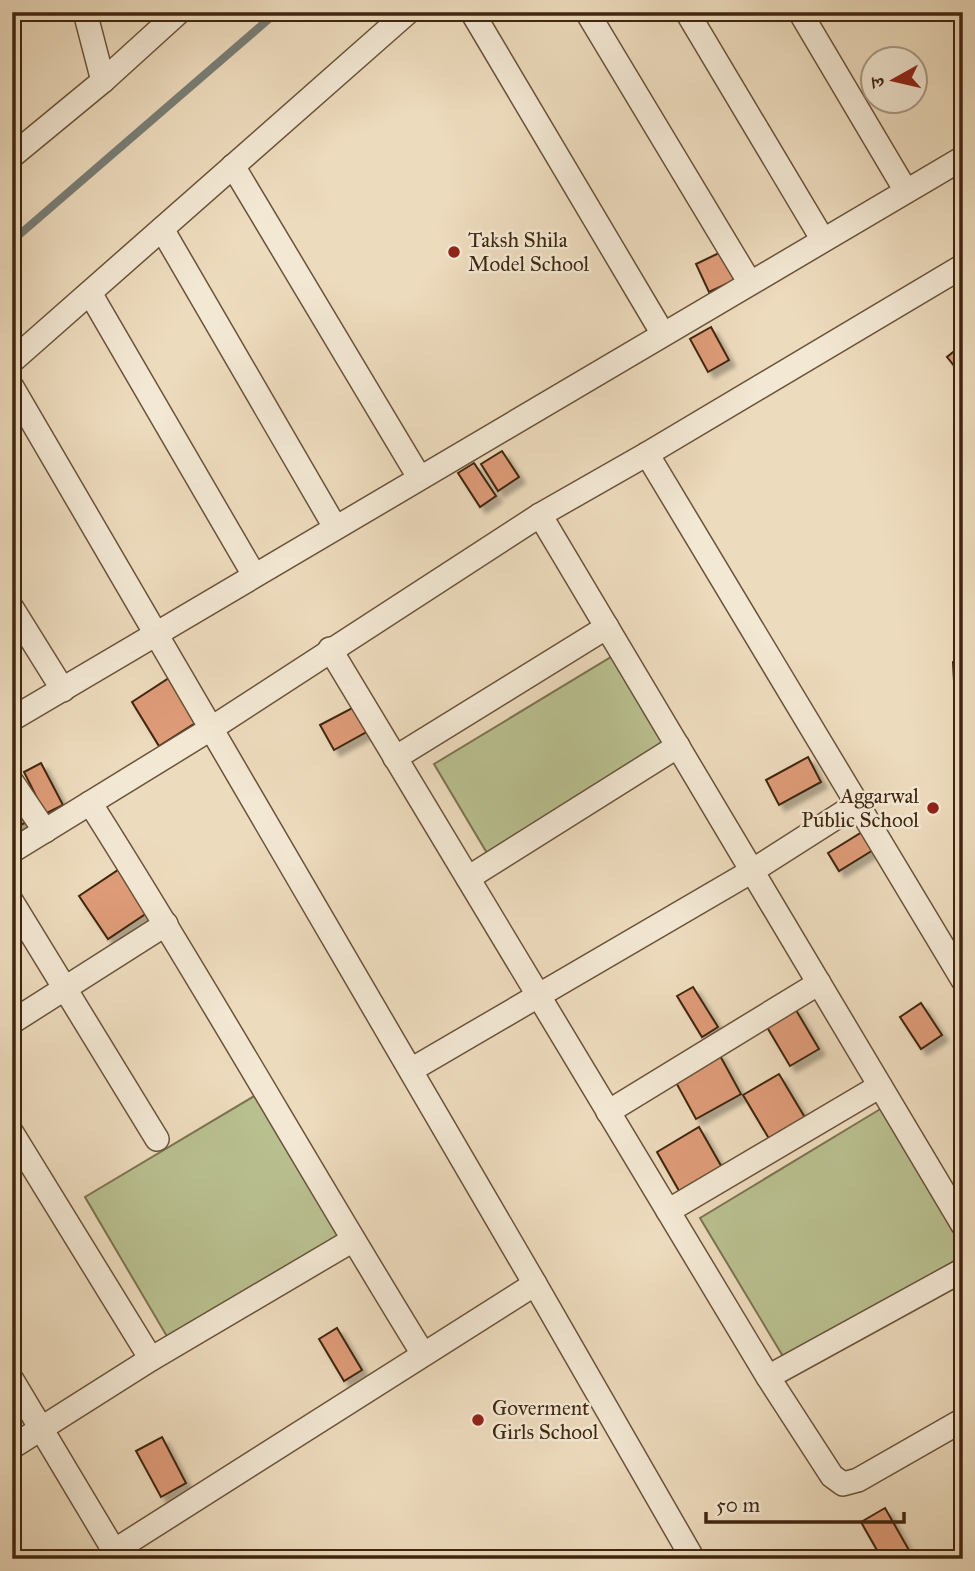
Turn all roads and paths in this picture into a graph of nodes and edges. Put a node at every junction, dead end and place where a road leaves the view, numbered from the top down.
1 (85, 12) edge
2 (179, 12) edge
3 (408, 12) edge
4 (472, 12) edge
5 (587, 12) edge
6 (687, 12) edge
7 (800, 12) edge
8 (103, 80) junction
9 (12, 156) edge
10 (963, 158) edge
11 (233, 166) junction
12 (906, 191) junction
13 (162, 229) junction
14 (823, 240) junction
15 (963, 266) edge
16 (750, 283) junction
17 (90, 293) junction
18 (663, 334) junction
19 (12, 361) edge
20 (12, 387) edge
21 (647, 454) junction
22 (419, 477) junction
23 (540, 515) junction
24 (335, 527) junction
25 (254, 575) junction
26 (12, 608) edge
27 (607, 627) junction
28 (156, 632) junction
29 (330, 649) junction
30 (63, 690) junction
31 (12, 719) edge
32 (212, 728) junction
33 (678, 746) junction
34 (395, 758) junction
35 (12, 782) edge
36 (90, 803) junction
37 (857, 804) junction
38 (45, 831) junction
39 (12, 851) edge
40 (752, 871) junction
41 (468, 878) junction
42 (12, 902) edge
43 (166, 924) junction
44 (963, 980) edge
45 (819, 984) junction
46 (65, 986) junction
47 (539, 997) junction
48 (12, 1022) edge
49 (411, 1070) junction
50 (880, 1086) junction
51 (608, 1112) junction
52 (12, 1133) edge
53 (157, 1139) dead end
54 (668, 1211) junction
55 (963, 1224) edge
56 (353, 1240) junction
57 (963, 1270) edge
58 (535, 1284) junction
59 (422, 1354) junction
60 (151, 1359) junction
61 (768, 1377) junction
62 (12, 1380) edge
63 (963, 1420) edge
64 (41, 1429) junction
65 (12, 1447) edge
66 (117, 1555) edge
67 (692, 1559) edge

1 - 8 street
2 - 8 street
3 - 11 street
4 - 18 street
5 - 16 street
6 - 14 street
7 - 12 street
8 - 9 street
10 - 12 street
11 - 13 street
11 - 22 street
12 - 14 street
13 - 17 street
13 - 24 street
14 - 16 street
15 - 21 street
16 - 18 street
17 - 19 street
17 - 25 street
18 - 22 street
20 - 28 street
21 - 23 street
21 - 37 street
22 - 24 street
23 - 27 street
23 - 29 street
24 - 25 street
25 - 28 street
26 - 30 street
27 - 33 street
27 - 34 street
28 - 30 street
28 - 32 street
29 - 32 street
29 - 34 street
30 - 31 street
32 - 36 street
32 - 49 street
33 - 40 street
33 - 41 street
34 - 41 street
35 - 38 street
36 - 38 street
36 - 43 street
37 - 40 street
37 - 44 street
38 - 39 street
40 - 45 street
40 - 47 street
41 - 47 street
42 - 46 street
43 - 46 street
43 - 56 street
45 - 50 street
45 - 51 street
46 - 48 street
46 - 53 street
47 - 49 street
47 - 51 street
49 - 58 street
50 - 54 street
50 - 55 street
51 - 54 street
52 - 60 street
54 - 61 street
56 - 59 street
56 - 60 street
57 - 61 street
58 - 59 street
58 - 67 street
59 - 66 street
60 - 64 street
61 - 63 street
62 - 64 street
64 - 65 street
64 - 66 street

